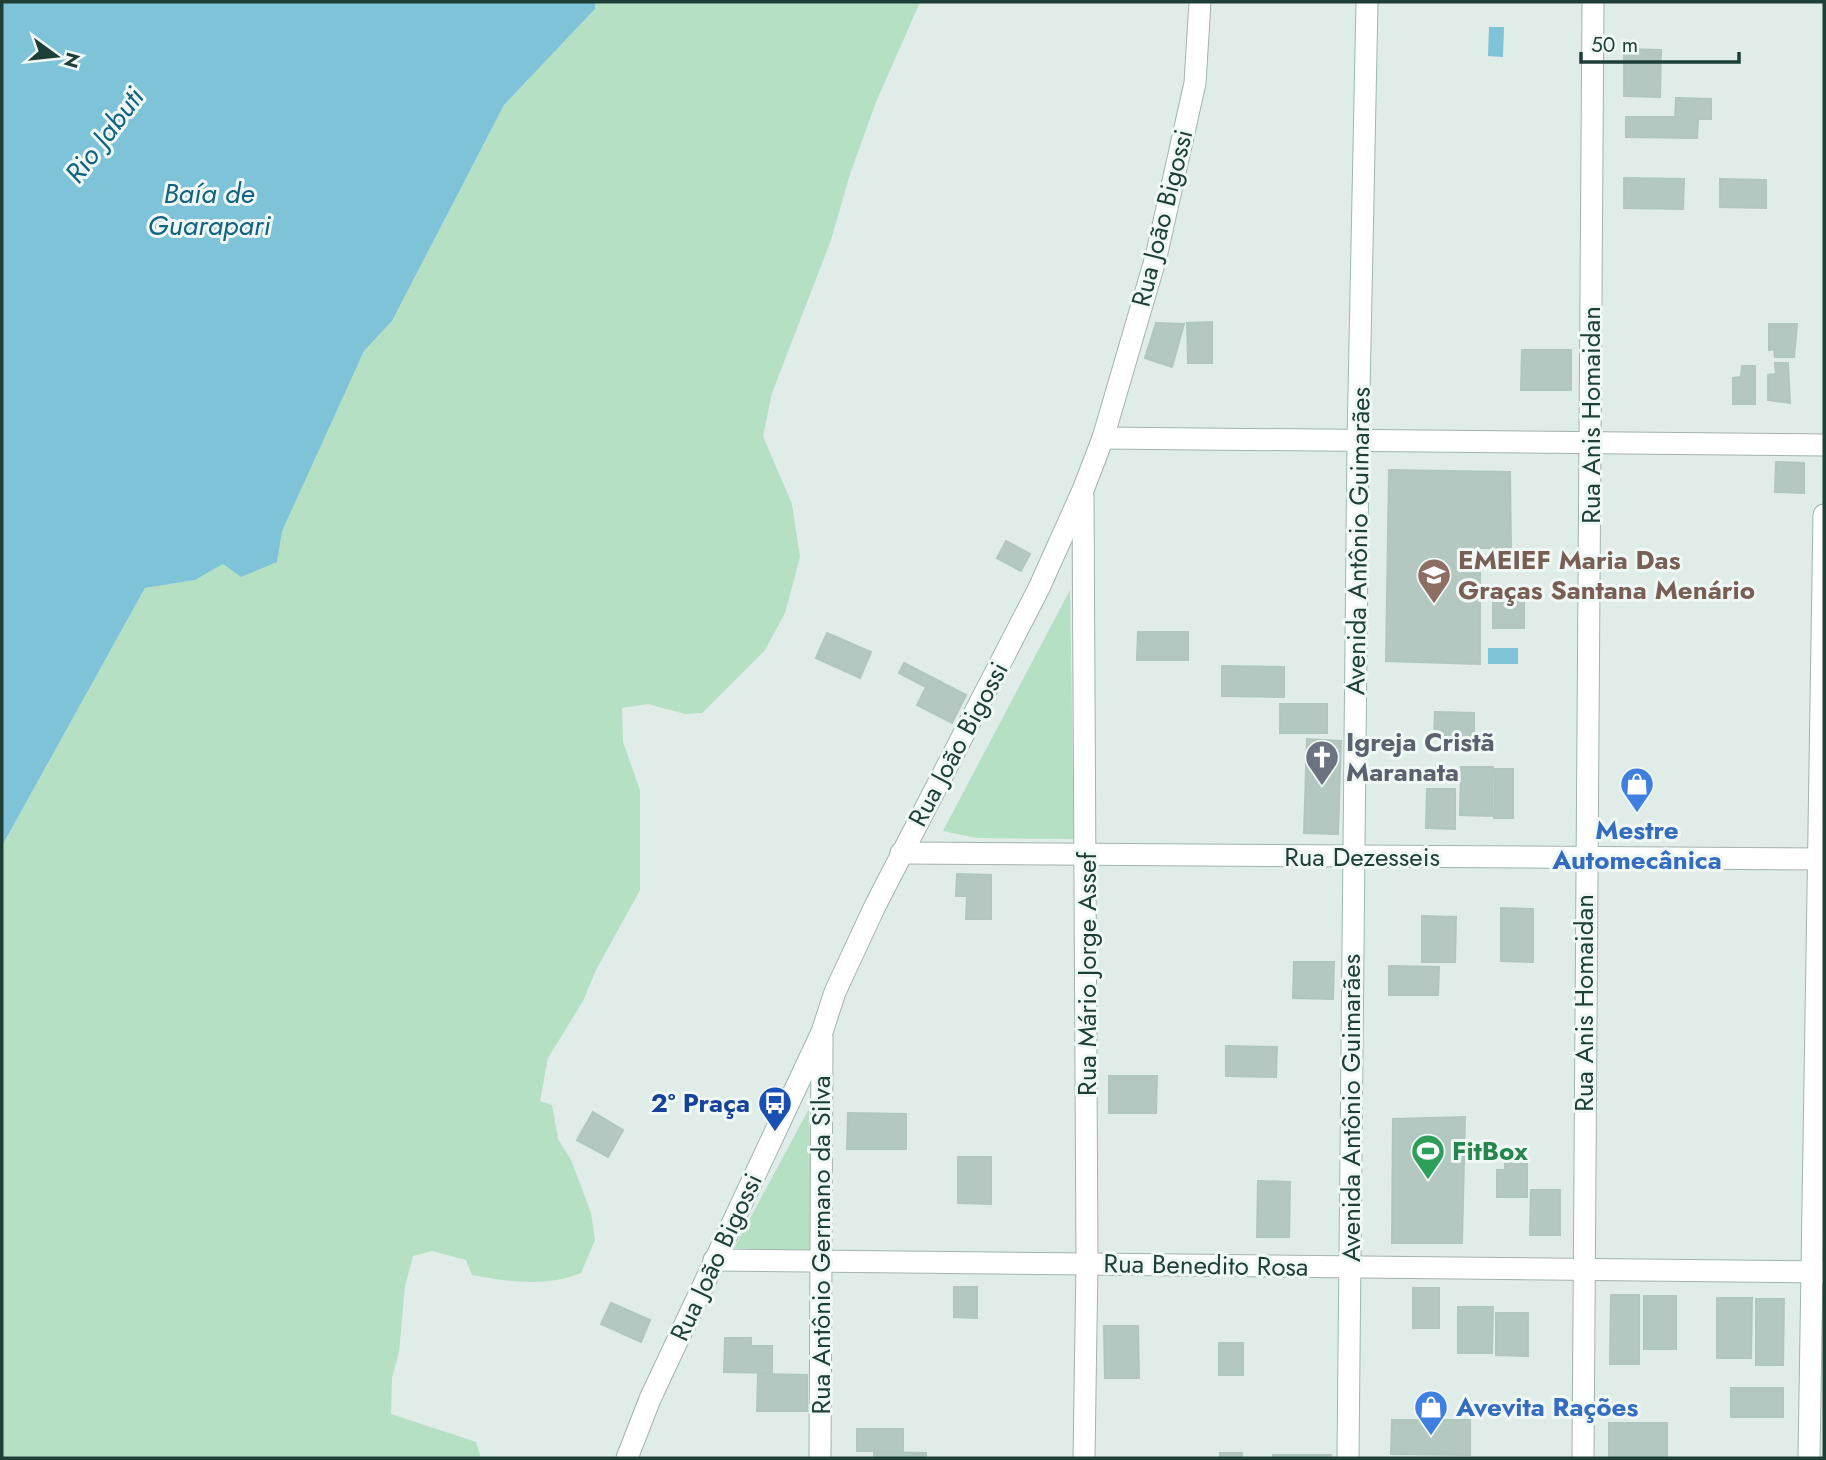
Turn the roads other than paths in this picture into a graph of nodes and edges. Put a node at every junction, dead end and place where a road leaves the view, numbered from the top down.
1 (1200, 2) edge
2 (1367, 2) edge
3 (1593, 2) edge
4 (1103, 438) junction
5 (1358, 440) junction
6 (1592, 443) junction
7 (1824, 446) edge
8 (1083, 490) junction
9 (1824, 515) edge
10 (901, 853) junction
11 (1087, 855) junction
12 (1353, 857) junction
13 (1585, 858) junction
14 (1820, 859) edge
15 (822, 1032) junction
16 (715, 1260) junction
17 (822, 1262) junction
18 (1087, 1262) junction
19 (1350, 1268) junction
20 (1584, 1271) junction
21 (1817, 1272) edge
22 (626, 1458) edge
23 (820, 1458) edge
24 (1084, 1458) edge
25 (1348, 1458) edge
26 (1583, 1458) edge
27 (1809, 1458) edge

1 - 4 street, Rua João Bigossi
2 - 5 street, Avenida Antônio Guimarães
3 - 6 street, Rua Anis Homaidan
4 - 5 street
4 - 8 street, Rua João Bigossi
5 - 6 street
5 - 12 street, Avenida Antônio Guimarães
6 - 7 street
6 - 13 street, Rua Anis Homaidan
8 - 10 street, Rua João Bigossi
8 - 11 street, Rua Mário Jorge Assef
9 - 14 street
10 - 11 street, Rua Dezesseis
10 - 15 street, Rua João Bigossi
11 - 12 street, Rua Dezesseis
11 - 18 street, Rua Mário Jorge Assef
12 - 13 street, Rua Dezesseis
12 - 19 street, Avenida Antônio Guimarães
13 - 14 street, Rua Dezesseis
13 - 20 street, Rua Anis Homaidan
14 - 21 street
15 - 16 street, Rua João Bigossi
15 - 17 street, Rua Antônio Germano da Silva
16 - 17 street, Rua Benedito Rosa
16 - 22 street, Rua João Bigossi
17 - 18 street, Rua Benedito Rosa
17 - 23 street, Rua Antônio Germano da Silva
18 - 19 street, Rua Benedito Rosa
18 - 24 street, Rua Mário Jorge Assef
19 - 20 street, Rua Benedito Rosa
19 - 25 street, Avenida Antônio Guimarães
20 - 21 street, Rua Benedito Rosa
20 - 26 street, Rua Anis Homaidan
21 - 27 street

